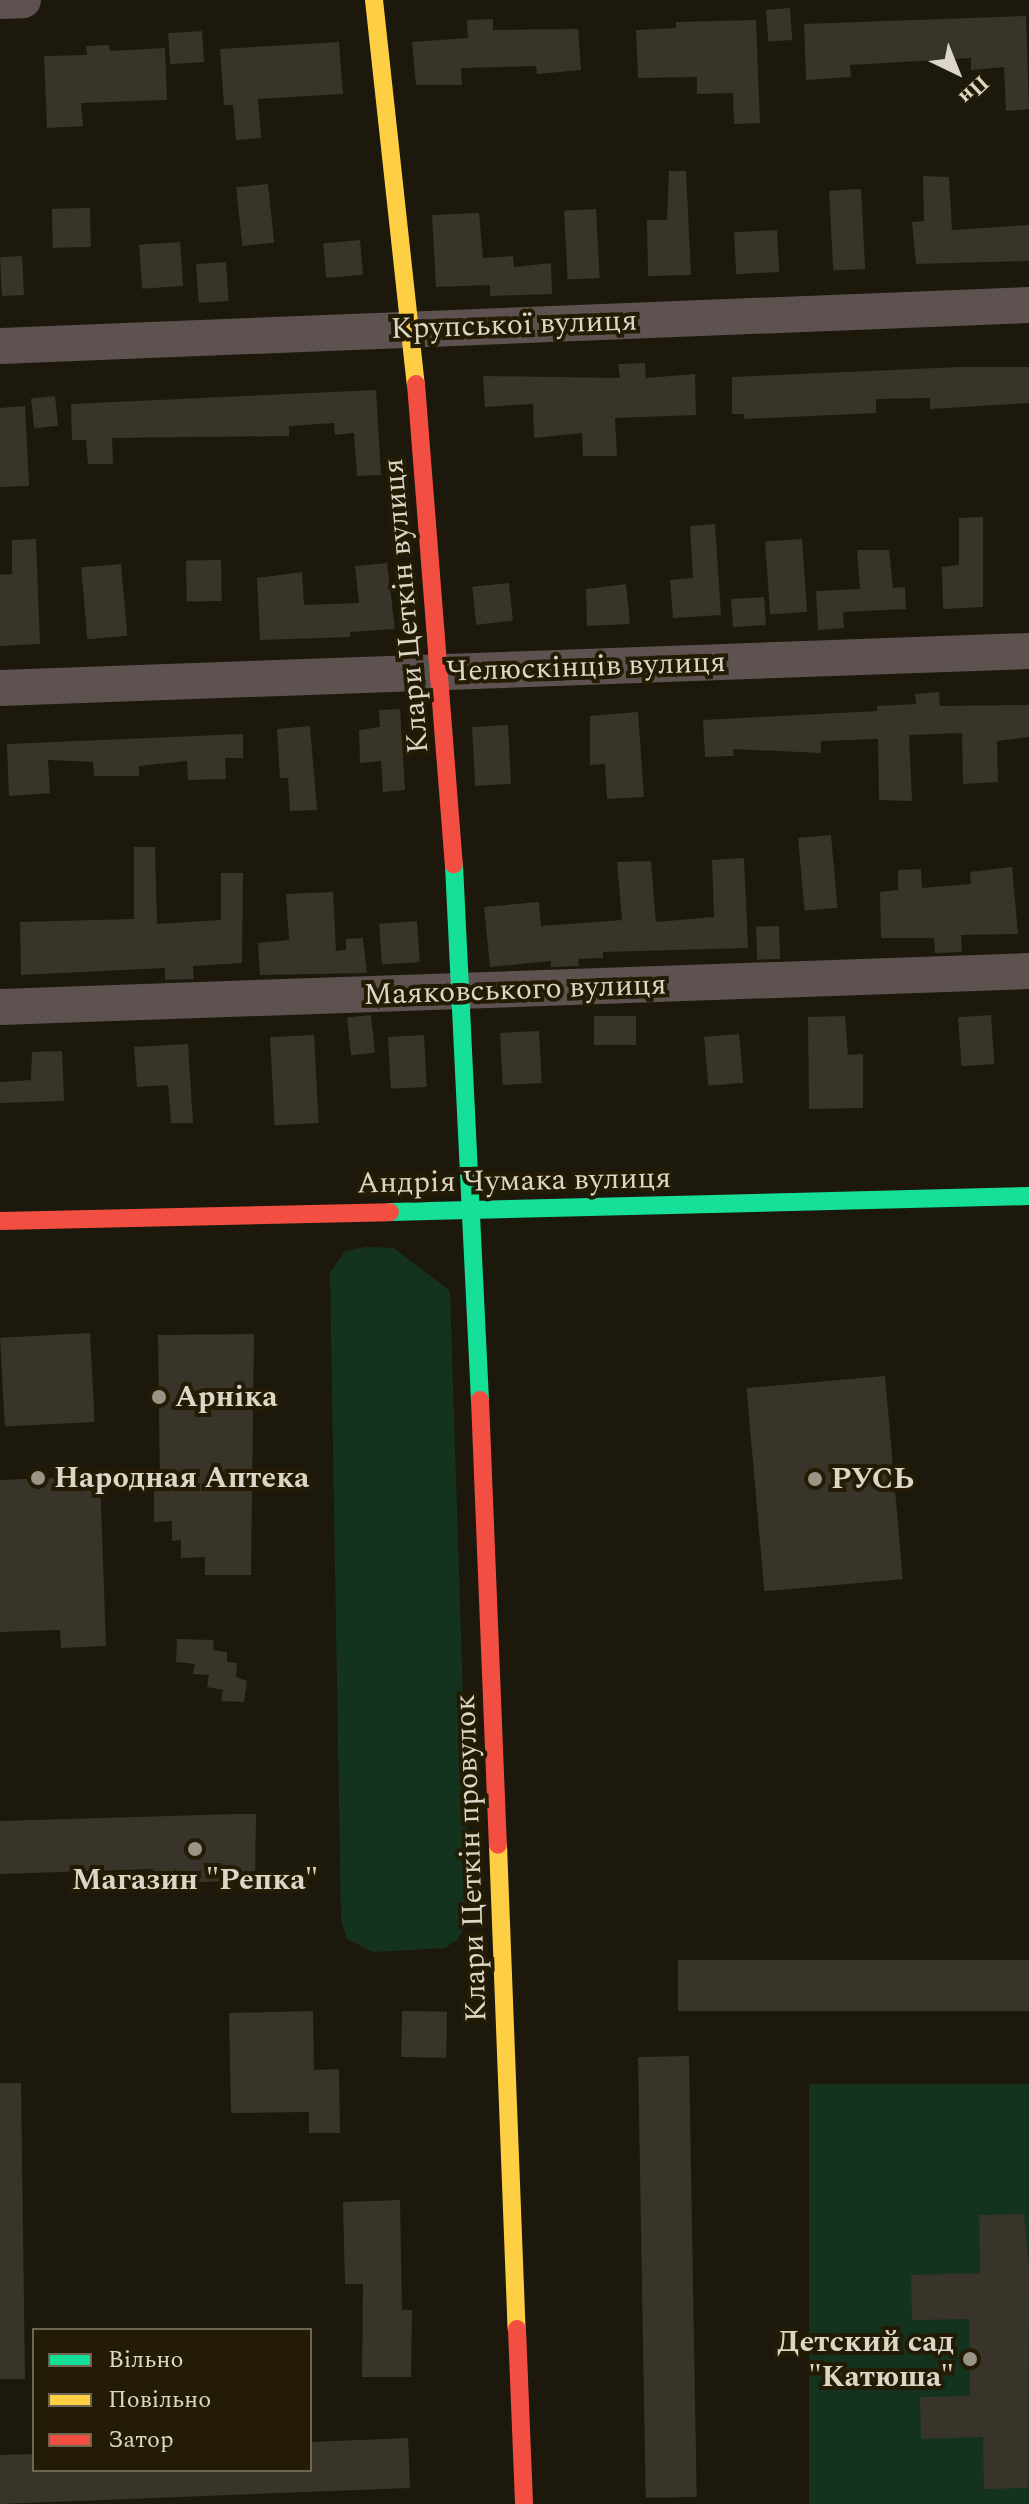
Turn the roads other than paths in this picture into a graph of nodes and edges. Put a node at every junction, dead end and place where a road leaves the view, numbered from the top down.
1 (23, 0) edge
2 (374, 0) edge
3 (0, 1) edge
4 (1029, 305) edge
5 (412, 330) junction
6 (0, 346) edge
7 (1029, 651) edge
8 (438, 672) junction
9 (0, 688) edge
10 (1029, 971) edge
11 (464, 993) junction
12 (0, 1007) edge
13 (1029, 1196) edge
14 (474, 1210) junction
15 (0, 1221) edge
16 (524, 2504) edge

1 - 3 street
2 - 5 street, Клари Цеткін вулиця
4 - 5 street, Крупської вулиця
5 - 6 street, Крупської вулиця
5 - 8 street, Клари Цеткін вулиця
7 - 8 street, Челюскінців вулиця
8 - 9 street, Челюскінців вулиця
8 - 11 street, Клари Цеткін вулиця
10 - 11 street, Маяковського вулиця
11 - 12 street, Маяковського вулиця
11 - 14 street, Клари Цеткін вулиця
13 - 14 street, Андрія Чумака вулиця
14 - 15 street, Андрія Чумака вулиця
14 - 16 street, Клари Цеткін провулок

